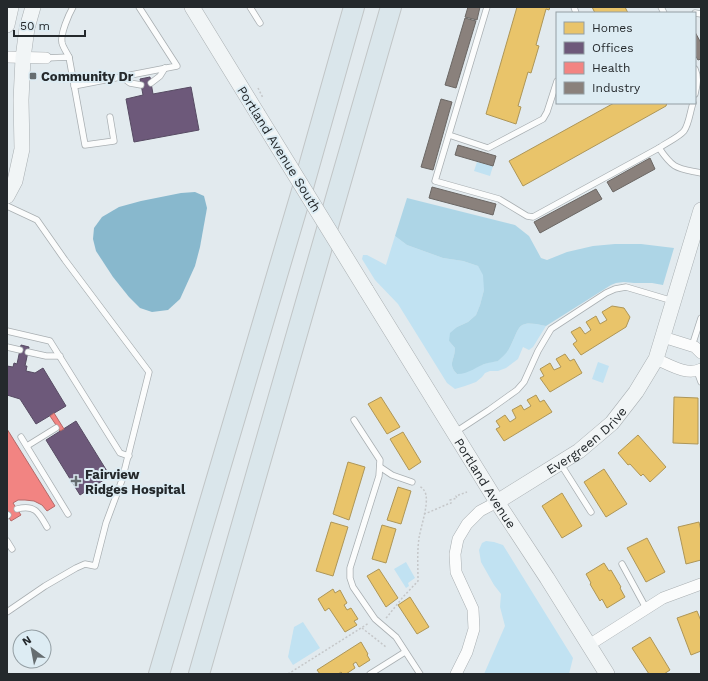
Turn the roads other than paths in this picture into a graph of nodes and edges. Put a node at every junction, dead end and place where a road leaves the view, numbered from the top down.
1 (11, 7) edge
2 (33, 7) edge
3 (73, 7) edge
4 (139, 7) edge
5 (192, 7) edge
6 (250, 7) edge
7 (354, 7) edge
8 (391, 7) edge
9 (487, 7) edge
10 (260, 23) dead end
11 (7, 25) edge
12 (7, 57) edge
13 (69, 57) junction
14 (23, 58) junction
15 (46, 58) joint
16 (165, 68) junction
17 (696, 71) edge
18 (122, 77) junction
19 (151, 83) dead end
20 (141, 85) dead end
21 (556, 85) edge
22 (74, 86) junction
23 (696, 90) edge
24 (692, 104) edge
25 (110, 117) dead end
26 (449, 135) junction
27 (659, 148) junction
28 (701, 173) edge
29 (7, 196) edge
30 (7, 206) edge
31 (701, 210) edge
32 (366, 290) joint
33 (674, 301) junction
34 (701, 318) edge
35 (7, 331) edge
36 (663, 337) junction
37 (692, 346) junction
38 (7, 347) edge
39 (20, 350) dead end
40 (28, 352) dead end
41 (701, 353) edge
42 (60, 356) junction
43 (656, 359) junction
44 (699, 370) edge
45 (701, 382) edge
46 (354, 420) dead end
47 (56, 428) dead end
48 (454, 433) junction
49 (21, 437) dead end
50 (27, 446) junction
51 (129, 456) junction
52 (560, 462) junction
53 (380, 467) junction
54 (412, 482) road end
55 (497, 502) junction
56 (17, 509) dead end
57 (591, 512) dead end
58 (68, 514) dead end
59 (47, 527) dead end
60 (7, 541) edge
61 (12, 549) dead end
62 (195, 553) junction
63 (622, 564) dead end
64 (701, 584) edge
65 (646, 608) junction
66 (7, 612) edge
67 (589, 645) junction
68 (405, 652) junction
69 (148, 674) edge
70 (159, 674) edge
71 (199, 674) edge
72 (370, 674) edge
73 (420, 674) edge
74 (456, 674) edge
75 (607, 674) edge

1 - 11 street
2 - 14 street
3 - 13 lane
4 - 16 lane
5 - 32 street, Portland Avenue South, bridge
6 - 10 lane
7 - 62 highway
8 - 71 highway
9 - 26 lane
12 - 14 street
13 - 15 lane
13 - 22 lane
14 - 15 street
14 - 29 street
16 - 18 lane
16 - 19 lane
17 - 23 lane
18 - 20 lane
18 - 22 lane
21 - 26 lane
22 - 25 lane
24 - 27 lane
26 - 27 lane
27 - 28 lane
30 - 51 lane
31 - 33 street, Evergreen Drive
32 - 48 street, Portland Avenue
33 - 36 street, Evergreen Drive
33 - 48 lane
34 - 37 lane
35 - 42 lane
36 - 37 street
36 - 43 street, Evergreen Drive
37 - 41 street
38 - 39 lane
40 - 42 lane
42 - 51 lane
43 - 44 street
43 - 52 street, Evergreen Drive
44 - 45 lane
46 - 53 lane
47 - 50 lane
48 - 55 street, Portland Avenue
49 - 50 lane
50 - 58 lane
51 - 66 lane
52 - 55 street, Evergreen Drive
52 - 57 lane
53 - 54 lane
53 - 68 lane
55 - 67 street, Portland Avenue
55 - 74 street
56 - 59 lane
60 - 61 lane
62 - 69 highway
62 - 70 highway
63 - 65 lane
64 - 65 street
65 - 67 street
67 - 75 street, Portland Avenue
68 - 72 lane
68 - 73 lane

